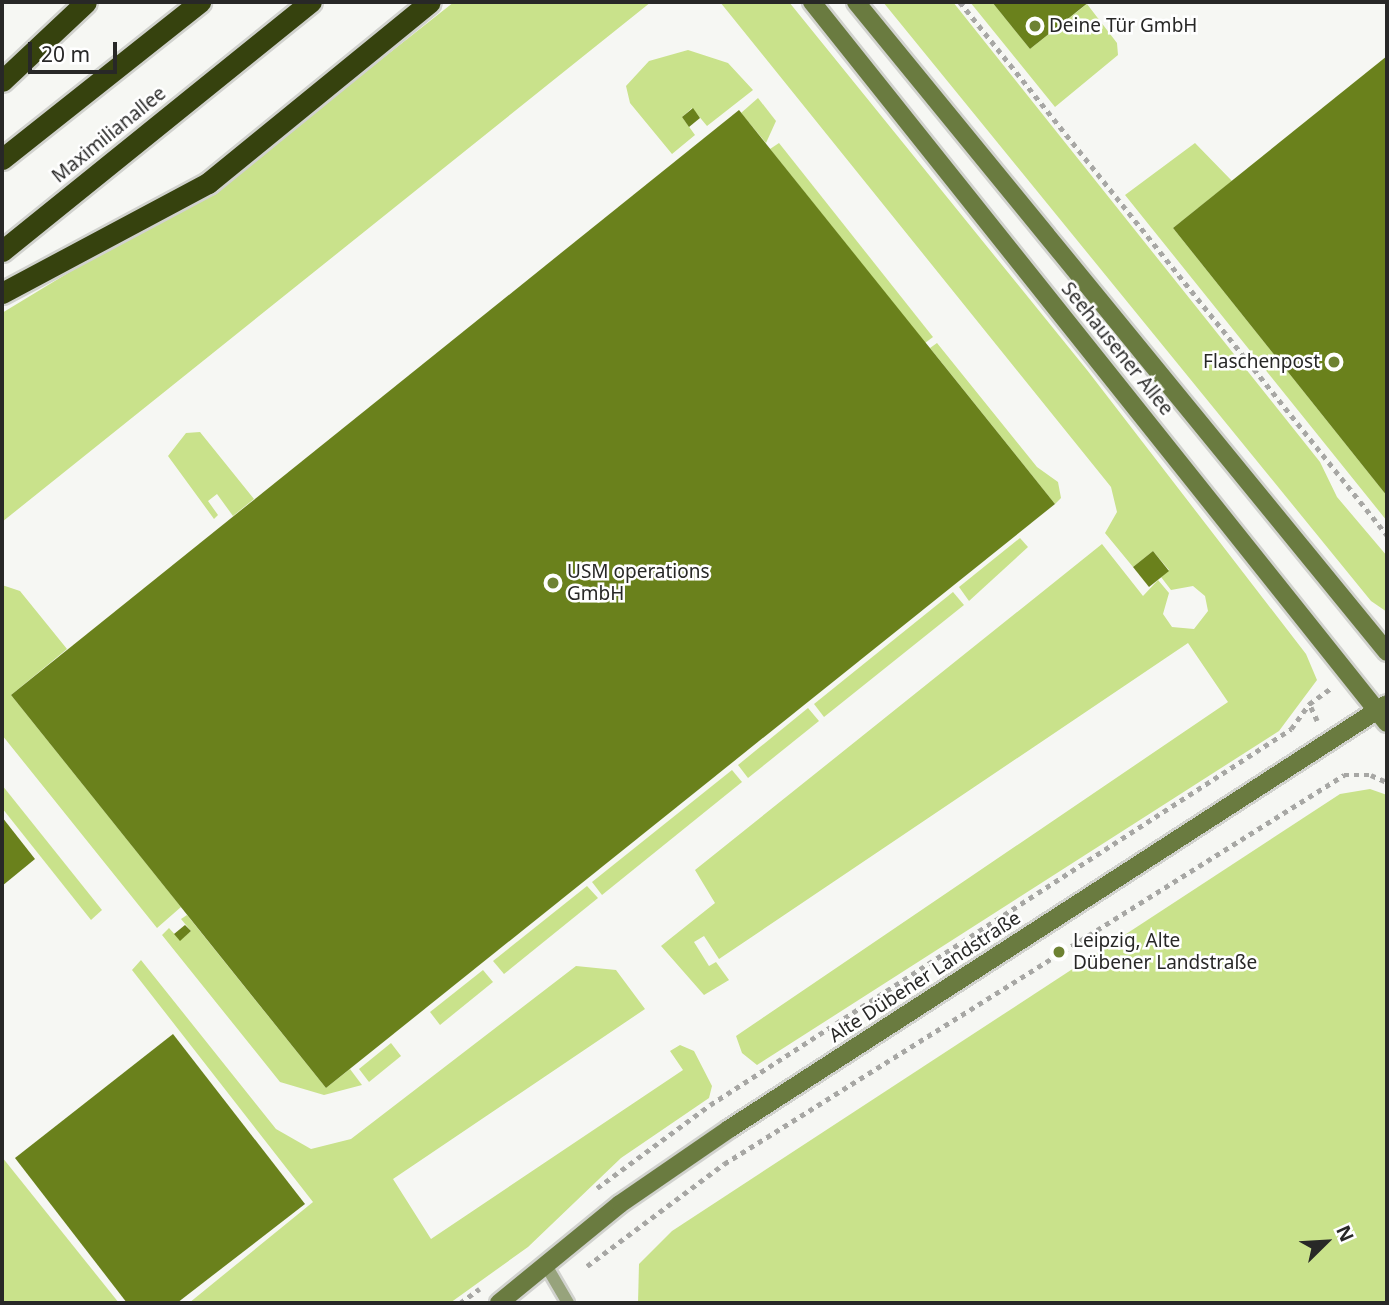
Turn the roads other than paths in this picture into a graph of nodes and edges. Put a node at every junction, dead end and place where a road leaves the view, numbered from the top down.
1 (86, 2) edge
2 (200, 2) edge
3 (311, 2) edge
4 (430, 2) edge
5 (813, 2) edge
6 (856, 2) edge
7 (2, 81) edge
8 (2, 159) edge
9 (2, 251) edge
10 (2, 293) edge
11 (1387, 652) edge
12 (1384, 712) edge
13 (547, 1267) junction
14 (499, 1303) edge
15 (568, 1303) edge

1 - 7 highway
2 - 8 highway
3 - 9 highway, Maximilianallee
4 - 10 highway
5 - 12 main road, Seehausener Allee
6 - 11 main road, Seehausener Allee
12 - 13 main road, Alte Dübener Landstraße
13 - 14 main road, Alte Dübener Landstraße
13 - 15 lane

